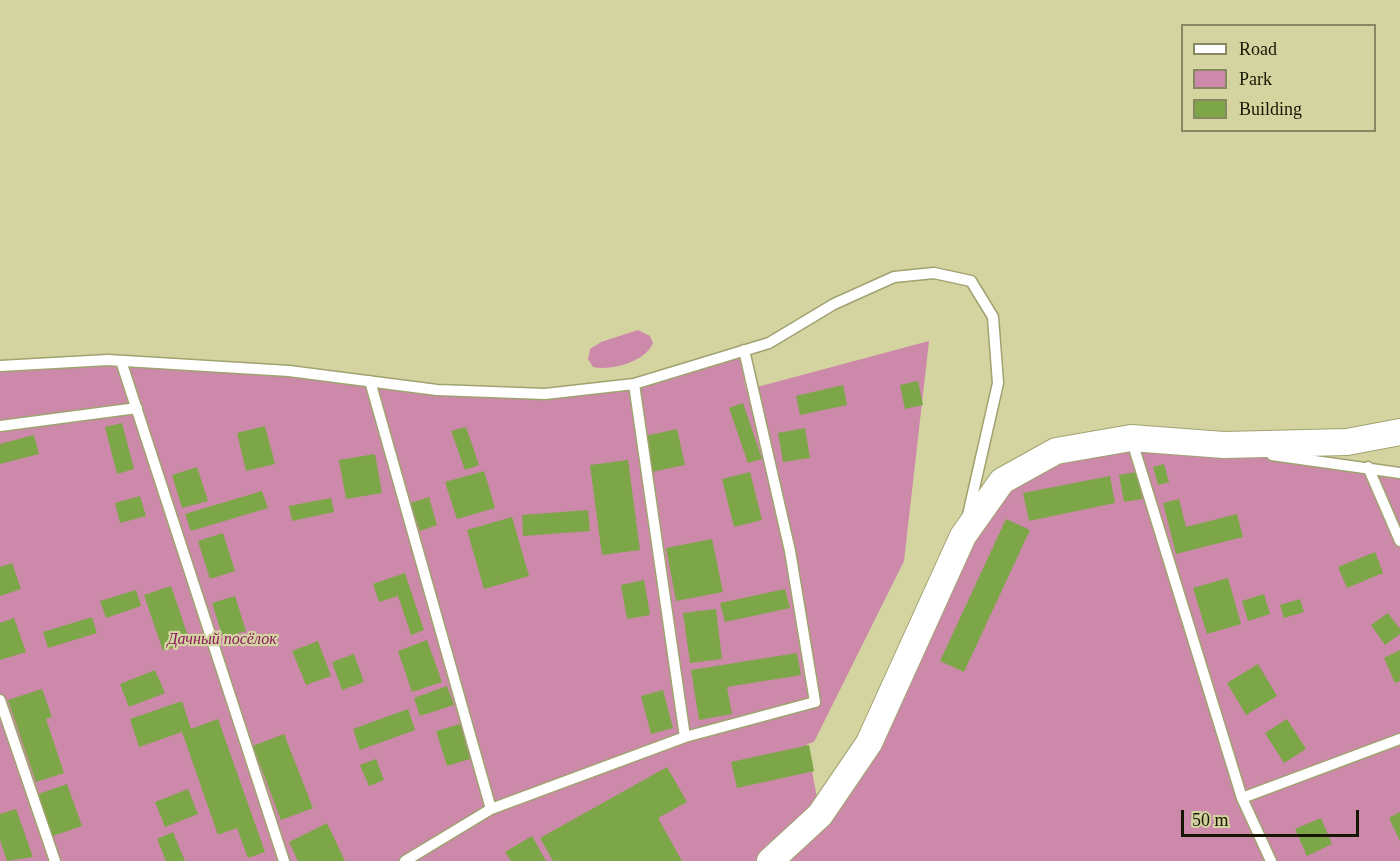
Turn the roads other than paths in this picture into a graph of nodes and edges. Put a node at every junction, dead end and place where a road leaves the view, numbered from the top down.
1 (744, 350) junction
2 (121, 361) junction
3 (0, 366) edge
4 (370, 381) junction
5 (634, 384) junction
6 (136, 408) junction
7 (0, 426) edge
8 (1400, 432) edge
9 (1131, 438) junction
10 (1368, 466) junction
11 (1400, 473) edge
12 (963, 536) junction
13 (1400, 541) edge
14 (0, 700) edge
15 (685, 737) junction
16 (1400, 739) edge
17 (1242, 798) junction
18 (492, 809) junction
19 (55, 861) edge
20 (284, 861) edge
21 (405, 861) edge
22 (771, 861) edge
23 (1271, 861) edge

1 - 5 lane
1 - 12 lane
1 - 15 lane
2 - 3 lane
2 - 4 lane
2 - 6 lane
4 - 5 lane
4 - 18 lane
5 - 15 lane
6 - 7 lane
6 - 20 lane
8 - 9 street
9 - 10 lane
9 - 12 street
9 - 17 lane
10 - 11 lane
10 - 13 lane
12 - 22 street
14 - 19 lane
15 - 18 lane
16 - 17 lane
17 - 23 lane
18 - 21 lane

